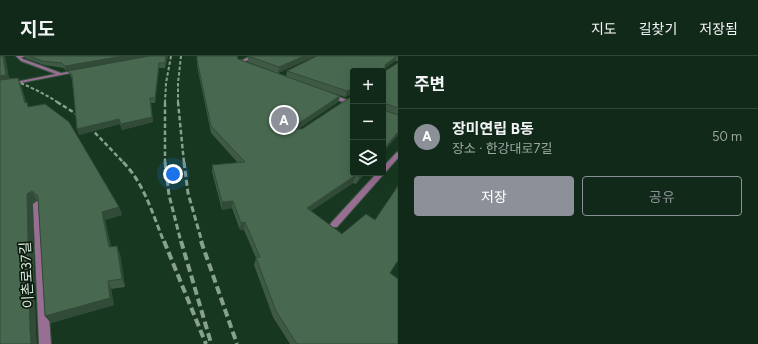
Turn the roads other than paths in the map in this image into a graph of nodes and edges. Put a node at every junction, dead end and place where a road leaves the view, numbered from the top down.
1 (20, 56) edge
2 (239, 56) edge
3 (254, 56) edge
4 (240, 62) junction
5 (246, 64) edge
6 (84, 70) edge
7 (61, 75) junction
8 (0, 86) edge
9 (323, 93) edge
10 (350, 98) edge
11 (346, 101) junction
12 (350, 103) edge
13 (340, 105) edge
14 (398, 154) edge
15 (386, 168) edge
16 (378, 176) edge
17 (37, 204) edge
18 (334, 226) edge
19 (45, 344) edge

1 - 7 street
2 - 4 street
3 - 4 street
4 - 5 street
6 - 7 street
7 - 8 street
9 - 11 street
10 - 11 street
11 - 12 street
11 - 13 street
14 - 15 street
16 - 18 street
17 - 19 street, 이촌로37길

